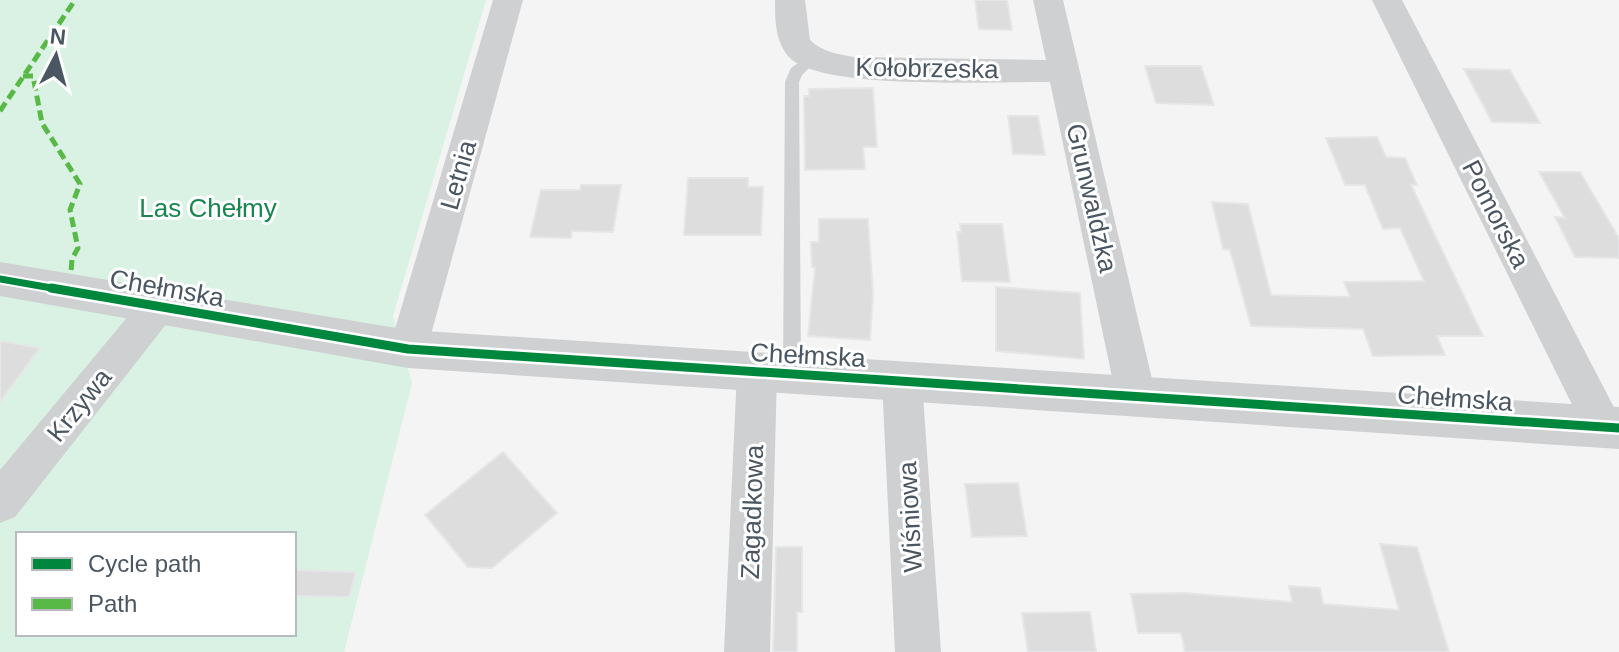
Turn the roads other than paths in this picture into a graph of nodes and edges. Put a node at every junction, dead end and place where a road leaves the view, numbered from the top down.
1 (508, 0) edge
2 (790, 0) edge
3 (1048, 0) edge
4 (1387, 0) edge
5 (812, 58) junction
6 (1064, 71) junction
7 (0, 279) edge
8 (158, 307) junction
9 (408, 349) junction
10 (774, 373) junction
11 (902, 381) junction
12 (1136, 396) junction
13 (1612, 428) edge
14 (0, 503) edge
15 (747, 652) edge
16 (918, 652) edge

1 - 9 street, Letnia
2 - 5 street
3 - 6 street, Grunwaldzka
4 - 13 street, Pomorska
5 - 6 street, Kołobrzeska
5 - 10 lane
6 - 12 street, Grunwaldzka
7 - 8 street, Chełmska
8 - 9 street, Chełmska
8 - 14 street, Krzywa
9 - 10 street, Chełmska
10 - 11 street, Chełmska
10 - 15 street, Zagadkowa
11 - 12 street, Chełmska
11 - 16 street, Wiśniowa
12 - 13 street, Chełmska

